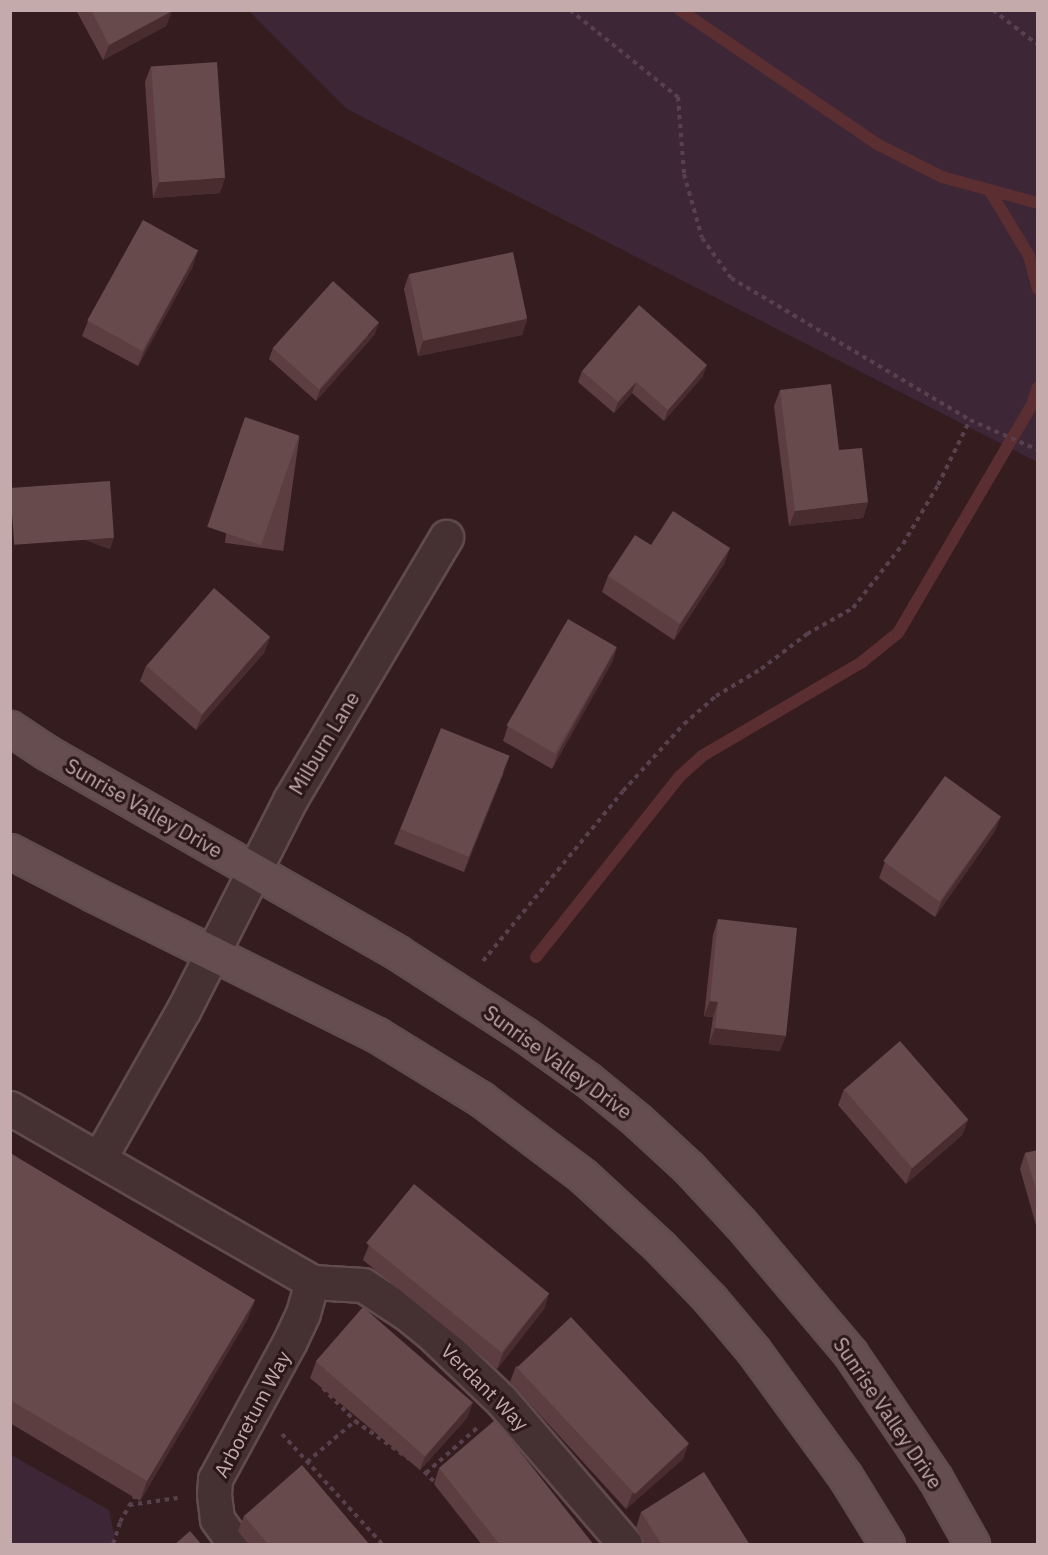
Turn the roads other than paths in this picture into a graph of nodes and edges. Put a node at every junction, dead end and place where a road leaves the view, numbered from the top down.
1 (446, 537) dead end
2 (10, 728) edge
3 (10, 850) edge
4 (253, 872) junction
5 (212, 953) junction
6 (10, 1108) edge
7 (99, 1159) junction
8 (312, 1282) junction
9 (235, 1545) edge
10 (625, 1545) edge
11 (887, 1545) edge
12 (972, 1545) edge

1 - 4 street, Milburn Lane
2 - 4 main road, Sunrise Valley Drive
3 - 5 main road
4 - 5 street, Milburn Lane
4 - 12 main road, Sunrise Valley Drive
5 - 7 street, Milburn Lane
5 - 11 main road
6 - 7 street
7 - 8 street
8 - 9 street, Arboretum Way
8 - 10 street, Verdant Way

